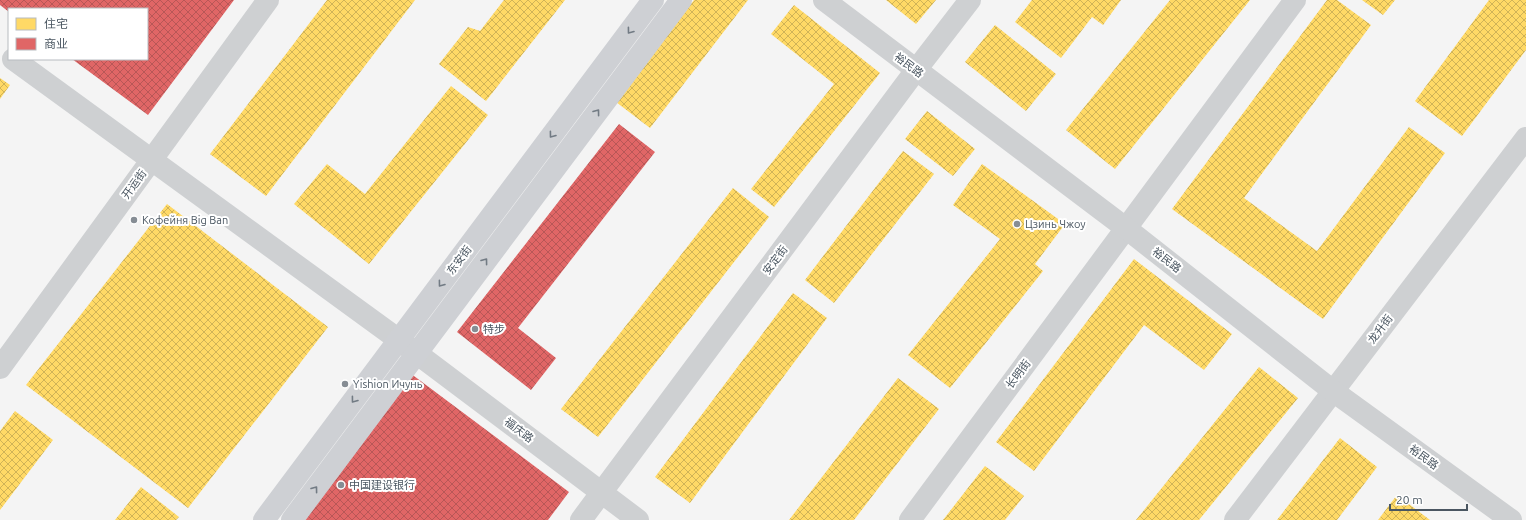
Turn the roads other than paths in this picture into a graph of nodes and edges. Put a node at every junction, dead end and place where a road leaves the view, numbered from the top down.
1 (268, 0) edge
2 (653, 0) edge
3 (681, 0) edge
4 (824, 0) edge
5 (970, 0) edge
6 (1295, 0) edge
7 (0, 49) edge
8 (8, 55) edge
9 (14, 60) edge
10 (916, 70) junction
11 (1526, 138) edge
12 (152, 160) junction
13 (1127, 229) junction
14 (399, 340) junction
15 (417, 353) junction
16 (0, 368) edge
17 (1333, 391) junction
18 (602, 492) junction
19 (264, 520) edge
20 (292, 520) edge
21 (581, 520) edge
22 (638, 520) edge
23 (910, 520) edge
24 (1235, 520) edge
25 (1511, 520) edge

1 - 12 street, 开运街
2 -> 14 main road, 东安街
15 -> 3 main road, 东安街
4 - 10 street, 裕民路
5 - 10 street, 安定街
6 - 13 street, 长明街
7 - 8 street
9 - 12 street, 福庆路
10 - 13 street, 裕民路
10 - 18 street, 安定街
11 - 17 street, 龙升街
12 - 14 street, 福庆路
12 - 16 street, 开运街
13 - 17 street, 裕民路
13 - 23 street, 长明街
14 - 15 street, 福庆路
14 -> 19 main road, 东安街
15 - 18 street, 福庆路
20 -> 15 main road, 东安街
17 - 24 street, 龙升街
17 - 25 street, 裕民路
18 - 21 street, 安定街
18 - 22 street, 福庆路

